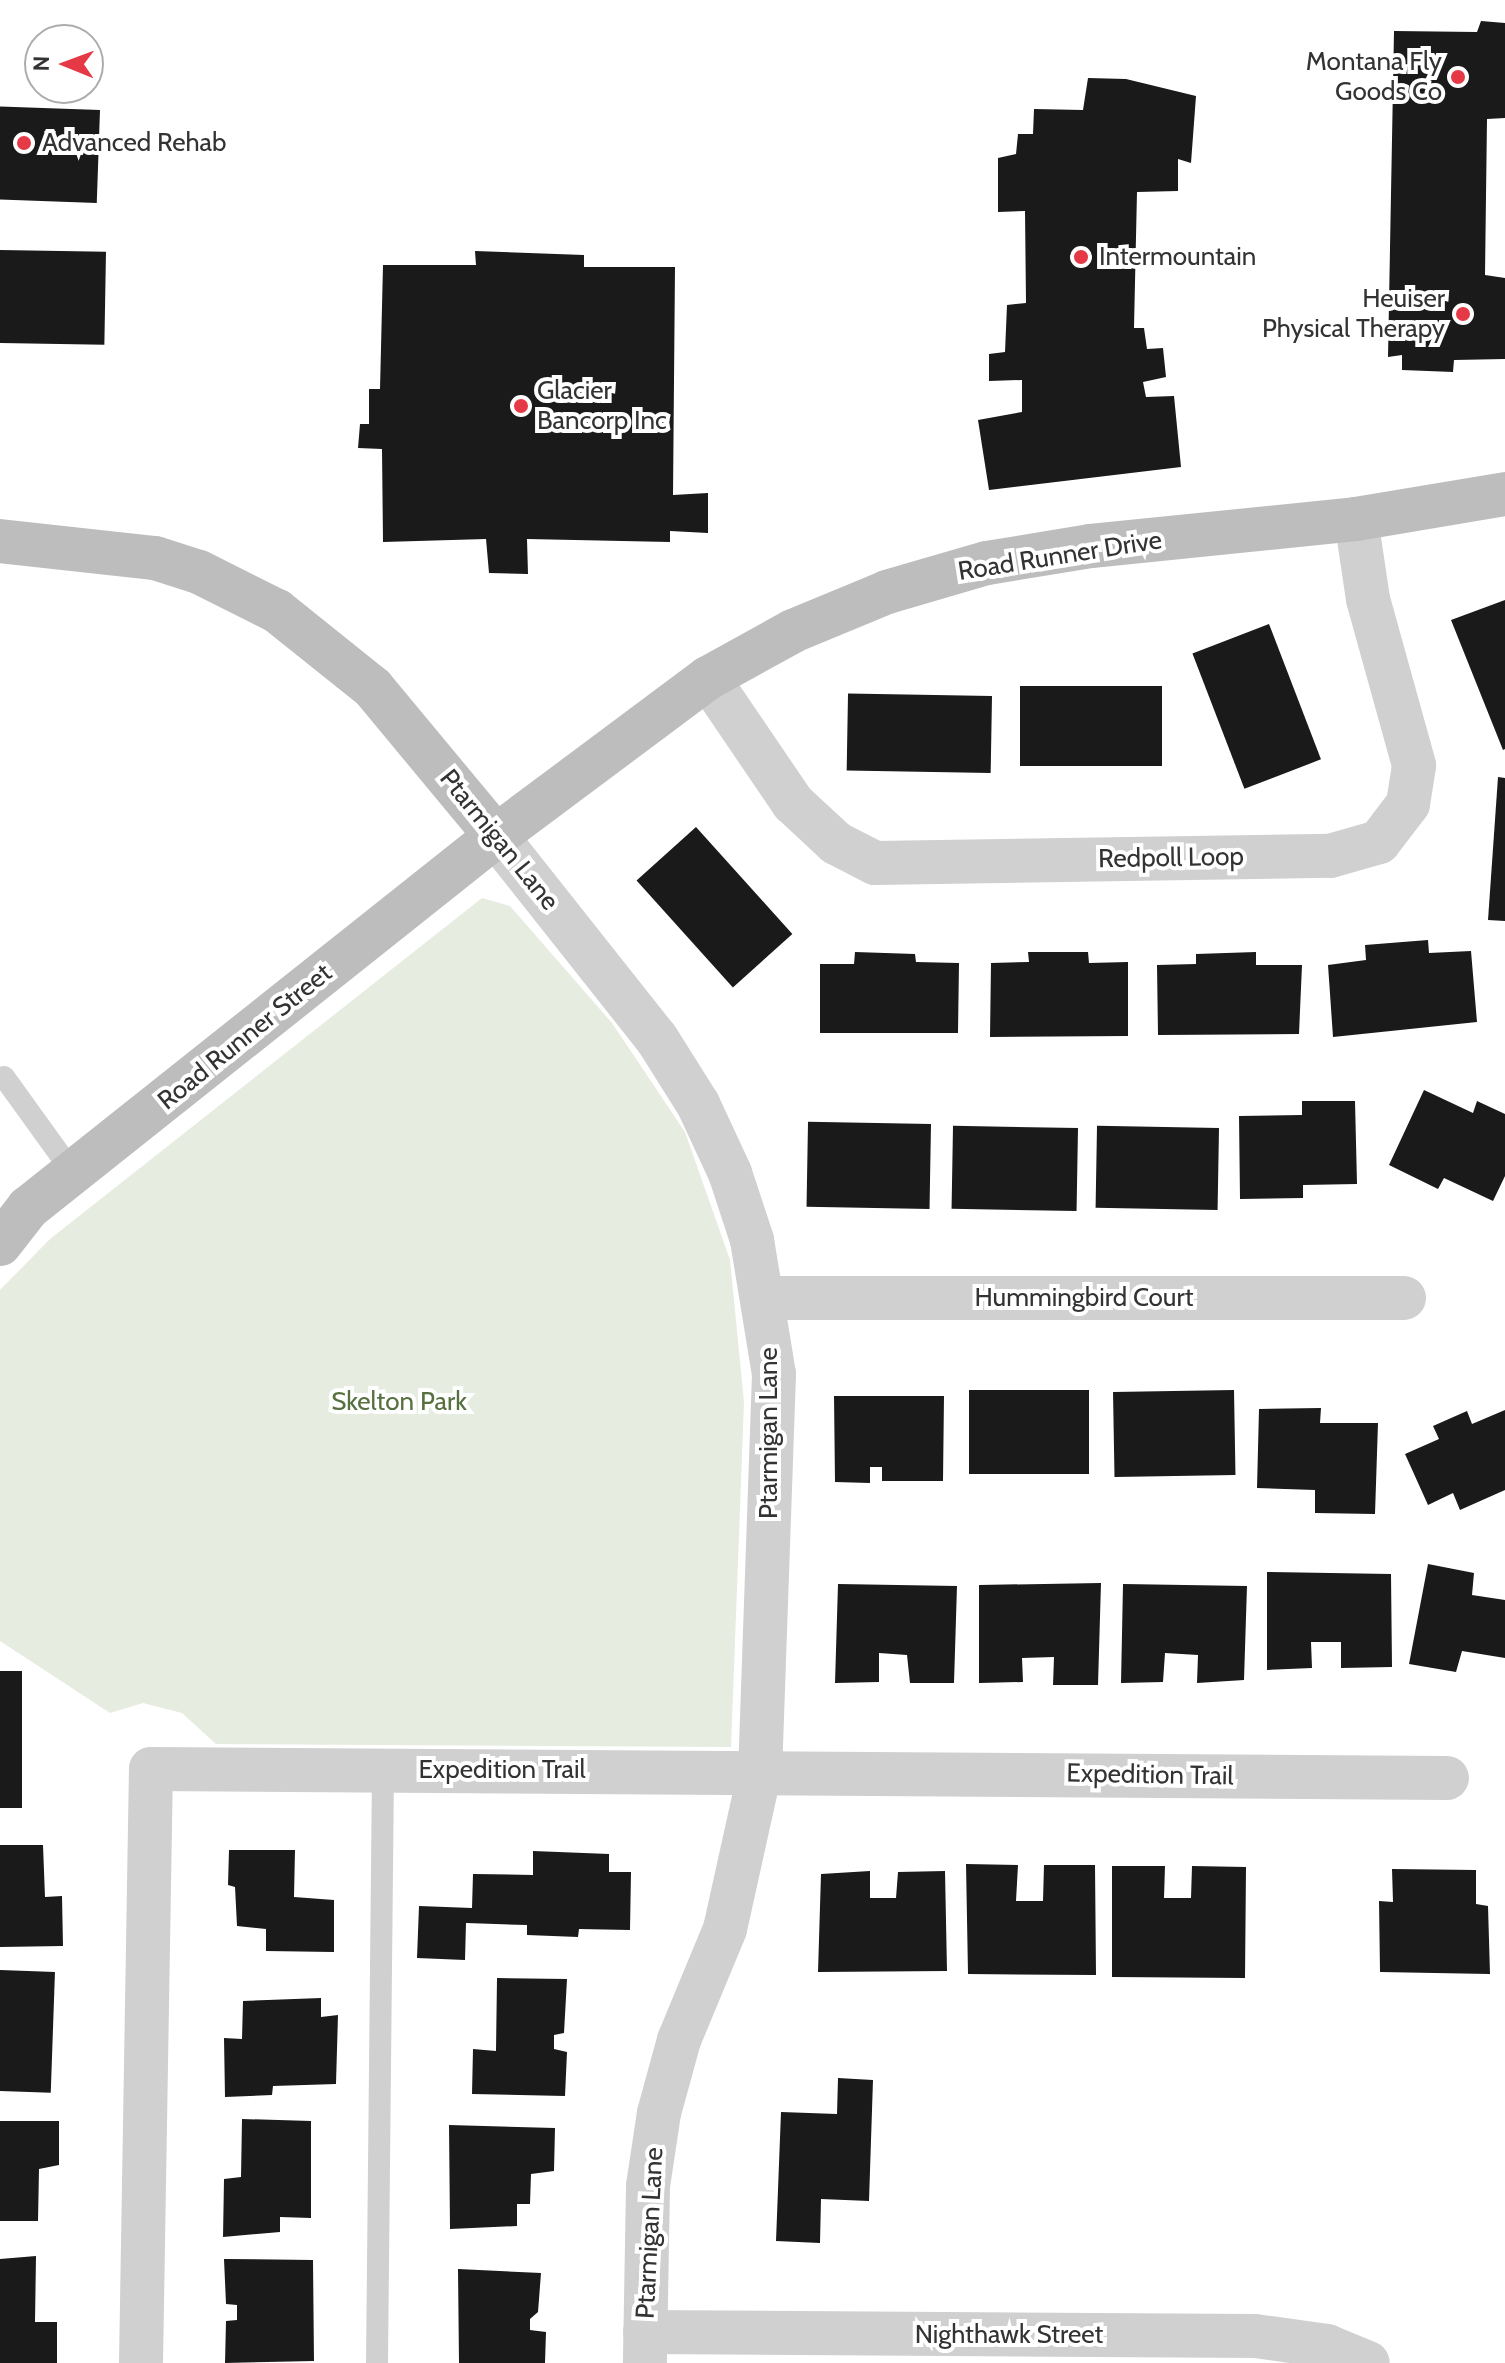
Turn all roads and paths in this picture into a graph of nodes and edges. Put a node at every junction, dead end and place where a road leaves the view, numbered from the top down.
1 (1505, 494) edge
2 (1356, 519) junction
3 (0, 541) edge
4 (708, 678) junction
5 (496, 836) junction
6 (4, 1077) dead end
7 (74, 1174) junction
8 (0, 1244) edge
9 (763, 1298) junction
10 (1404, 1298) dead end
11 (383, 1769) junction
12 (760, 1771) junction
13 (1447, 1778) dead end
14 (645, 2347) edge
15 (141, 2363) edge
16 (377, 2363) edge
17 (1368, 2363) edge

1 - 2 street, Road Runner Drive
2 - 4 street, Road Runner Drive
2 - 4 street, Redpoll Loop
3 - 5 street, Ptarmigan Lane
4 - 5 street, Road Runner Drive
5 - 7 street, Road Runner Street
5 - 9 street, Ptarmigan Lane
6 - 7 lane
7 - 8 street, Road Runner Street
9 - 10 street, Hummingbird Court
9 - 12 street, Ptarmigan Lane
11 - 12 street, Expedition Trail
11 - 15 street, Expedition Trail
11 - 16 lane
12 - 13 street, Expedition Trail
12 - 14 street, Ptarmigan Lane
14 - 17 street, Nighthawk Street

